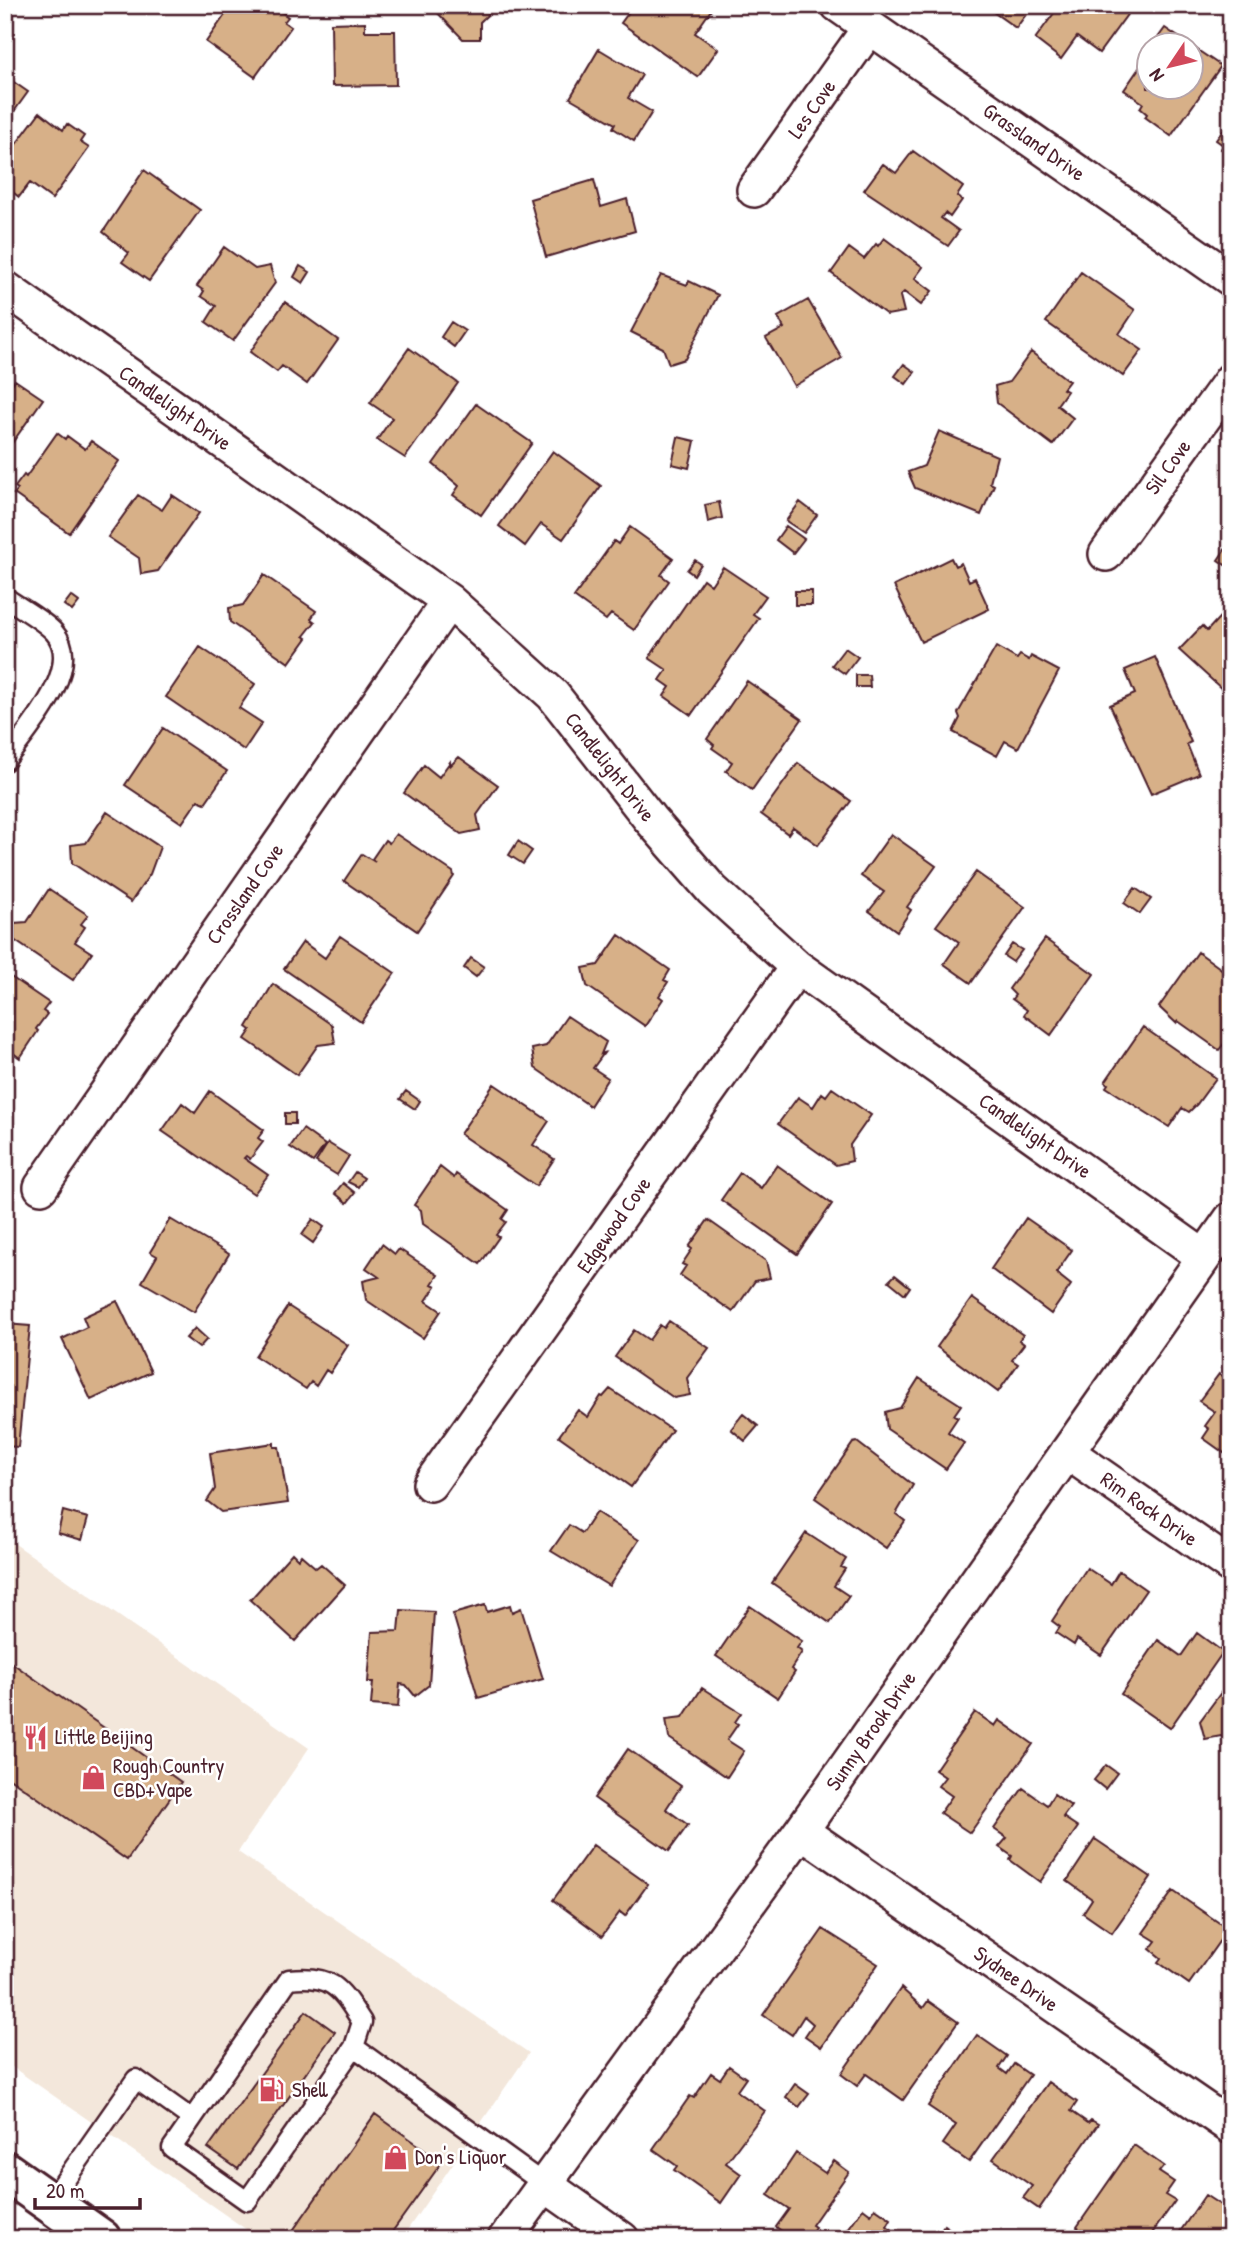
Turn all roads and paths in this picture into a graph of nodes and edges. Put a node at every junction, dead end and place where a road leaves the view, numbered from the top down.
1 (838, 5) edge
2 (870, 27) junction
3 (754, 190) dead end
4 (1231, 279) edge
5 (5, 288) edge
6 (1231, 380) edge
7 (1106, 554) dead end
8 (5, 597) edge
9 (449, 601) junction
10 (5, 761) edge
11 (797, 967) junction
12 (41, 1187) dead end
13 (1231, 1219) edge
14 (1204, 1257) junction
15 (1067, 1452) junction
16 (430, 1484) dead end
17 (1231, 1566) edge
18 (801, 1831) junction
19 (354, 2047) junction
20 (192, 2119) junction
21 (1231, 2127) edge
22 (5, 2171) edge
23 (544, 2184) junction
24 (50, 2202) junction
25 (102, 2239) edge
26 (505, 2239) edge
27 (622, 2239) edge

1 - 2 street, Grassland Drive
2 - 3 street, Les Cove
2 - 4 street, Grassland Drive
5 - 9 street, Candlelight Drive
6 - 7 street, Sil Cove
8 - 10 lane
9 - 11 street, Candlelight Drive
9 - 12 street, Crossland Cove
11 - 14 street, Candlelight Drive
11 - 16 street, Edgewood Cove
13 - 14 street, Sunny Brook Drive
14 - 15 street, Sunny Brook Drive
15 - 17 street, Rim Rock Drive
15 - 18 street, Sunny Brook Drive
18 - 21 street, Sydnee Drive
18 - 23 street, Sunny Brook Drive
19 - 20 lane
19 - 20 lane
19 - 23 lane
20 - 24 lane
22 - 24 main road
23 - 26 street, Sunny Brook Drive
23 - 27 street
24 - 25 main road

